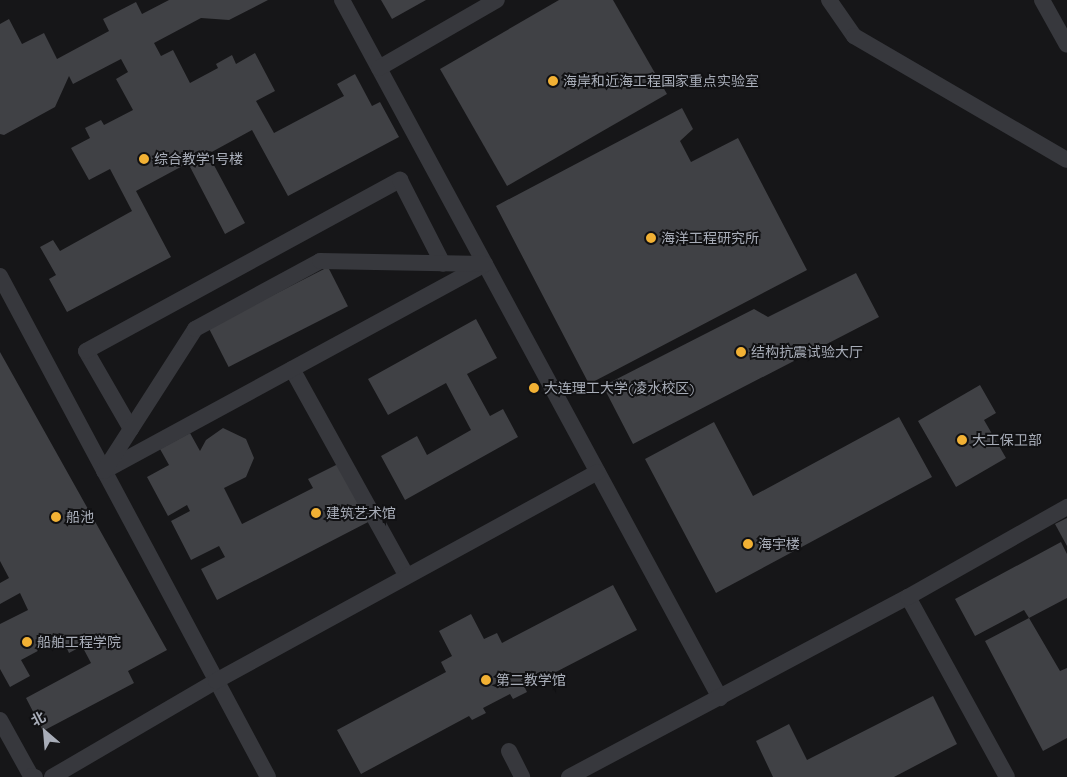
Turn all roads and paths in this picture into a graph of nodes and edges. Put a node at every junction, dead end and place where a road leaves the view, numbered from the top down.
1 (342, 0) edge
2 (497, 0) edge
3 (829, 0) edge
4 (1042, 0) edge
5 (1067, 46) edge
6 (379, 68) junction
7 (1067, 160) edge
8 (443, 264) junction
9 (485, 264) junction
10 (0, 276) edge
11 (292, 369) junction
12 (131, 429) junction
13 (104, 471) junction
14 (597, 472) junction
15 (1067, 507) edge
16 (406, 575) junction
17 (908, 597) junction
18 (216, 681) junction
19 (720, 698) junction
20 (0, 720) edge
21 (509, 751) dead end
22 (35, 777) edge
23 (52, 777) edge
24 (268, 777) edge
25 (522, 777) edge
26 (569, 777) edge
27 (1007, 777) edge

1 - 6 street
2 - 6 street
3 - 7 street
4 - 5 street
6 - 9 street
8 - 9 street
8 - 12 street
8 - 12 street
9 - 11 street
9 - 14 street
10 - 13 street
11 - 13 street
11 - 16 street
12 - 13 street
13 - 18 street
14 - 16 street
14 - 19 street
15 - 17 street
16 - 18 street
17 - 19 street
17 - 27 street
18 - 23 street
18 - 24 street
19 - 26 street
20 - 22 street
21 - 25 street

